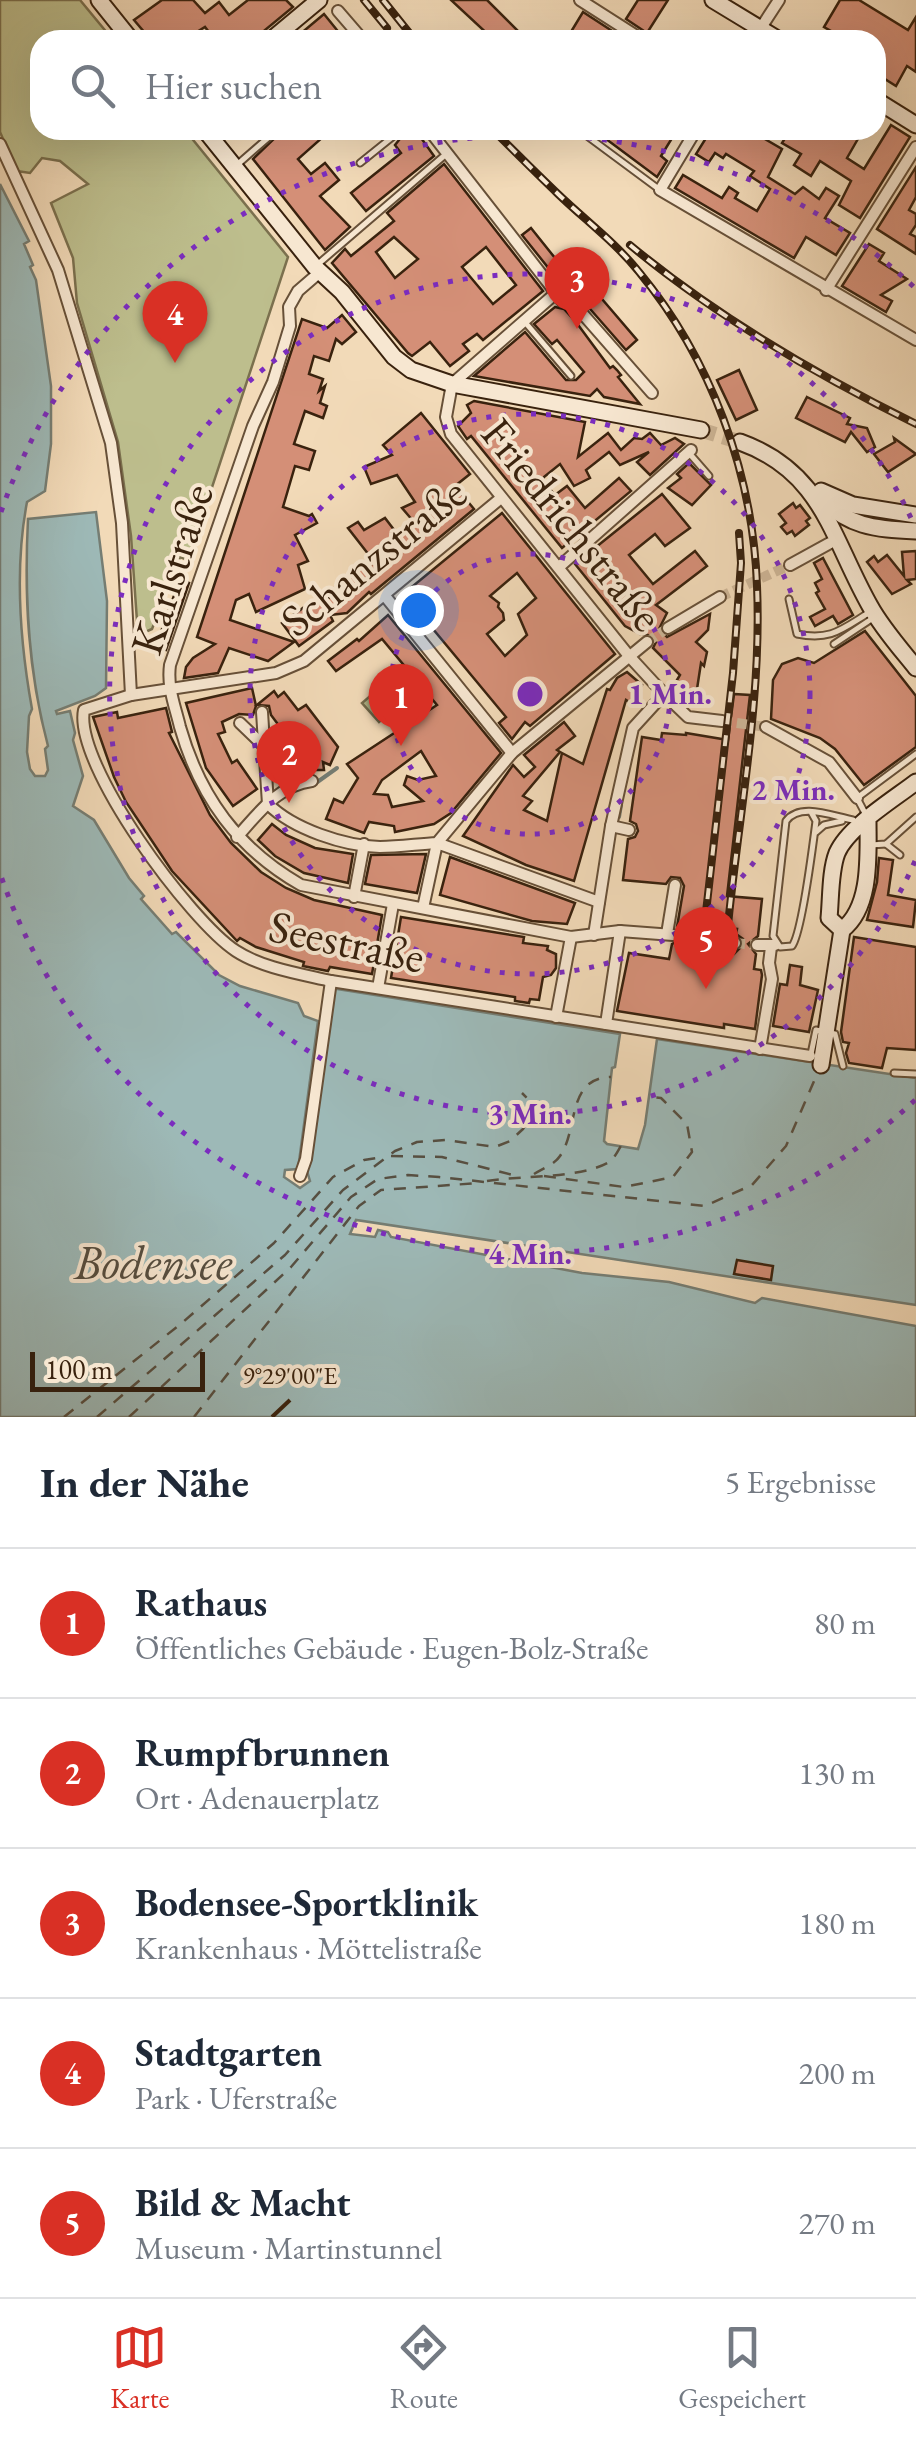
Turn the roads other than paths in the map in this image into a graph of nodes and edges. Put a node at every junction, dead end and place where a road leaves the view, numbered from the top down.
1 (99, 0) edge
2 (319, 0) edge
3 (580, 0) edge
4 (713, 0) edge
5 (779, 0) edge
6 (338, 11) dead end
7 (123, 30) edge
8 (283, 30) edge
9 (354, 30) edge
10 (626, 30) edge
11 (752, 30) edge
12 (760, 30) edge
13 (886, 106) edge
14 (916, 126) edge
15 (218, 140) edge
16 (266, 140) edge
17 (389, 140) edge
18 (436, 140) edge
19 (592, 140) edge
20 (690, 140) edge
21 (0, 144) edge
22 (916, 148) edge
23 (446, 154) junction
24 (360, 164) dead end
25 (235, 167) junction
26 (660, 190) junction
27 (317, 269) junction
28 (581, 284) dead end
29 (831, 293) junction
30 (563, 296) junction
31 (524, 321) junction
32 (586, 322) dead end
33 (916, 340) edge
34 (637, 355) dead end
35 (626, 365) junction
36 (571, 376) dead end
37 (452, 384) junction
38 (652, 393) dead end
39 (702, 430) tunnel mouth
40 (740, 442) tunnel mouth
41 (690, 451) joint
42 (709, 476) dead end
43 (804, 482) junction
44 (501, 498) junction
45 (884, 512) junction
46 (916, 515) edge
47 (850, 520) junction
48 (916, 531) edge
49 (835, 542) junction
50 (790, 565) tunnel mouth
51 (559, 567) junction
52 (385, 596) junction
53 (720, 597) tunnel mouth
54 (789, 599) dead end
55 (877, 622) junction
56 (668, 628) tunnel mouth
57 (647, 642) tunnel mouth
58 (834, 644) dead end
59 (629, 656) junction
60 (916, 668) edge
61 (170, 691) junction
62 (664, 694) junction
63 (131, 696) junction
64 (262, 712) dead end
65 (693, 718) junction
66 (722, 721) tunnel mouth
67 (240, 722) dead end
68 (766, 726) tunnel mouth
69 (691, 732) dead end
70 (264, 747) junction
71 (512, 753) junction
72 (916, 754) edge
73 (916, 782) edge
74 (858, 798) junction
75 (268, 804) junction
76 (811, 812) junction
77 (916, 817) edge
78 (860, 820) junction
79 (612, 826) junction
80 (629, 830) dead end
81 (814, 834) junction
82 (237, 838) junction
83 (592, 838) dead end
84 (609, 841) junction
85 (437, 843) junction
86 (364, 844) junction
87 (886, 844) junction
88 (868, 846) junction
89 (900, 855) dead end
90 (675, 886) dead end
91 (354, 897) junction
92 (599, 902) junction
93 (394, 904) junction
94 (422, 908) junction
95 (842, 930) junction
96 (620, 931) junction
97 (594, 935) junction
98 (570, 937) junction
99 (689, 937) dead end
100 (736, 942) tunnel mouth
101 (757, 945) tunnel mouth
102 (774, 946) junction
103 (331, 981) junction
104 (378, 988) junction
105 (556, 1017) junction
106 (606, 1024) junction
107 (826, 1030) junction
108 (760, 1049) junction
109 (816, 1060) joint
110 (843, 1066) dead end
111 (894, 1073) dead end
112 (916, 1074) edge
113 (302, 1167) dead end

1 - 7 main road
2 - 8 main road
3 - 10 street
4 - 11 main road
5 - 12 street
6 - 9 street
13 - 14 main road
15 - 25 main road
16 - 25 lane
17 - 24 lane
18 - 23 street
19 - 26 lane
20 - 26 street
21 - 63 street
22 - 29 street
23 - 27 lane
23 - 30 street
25 - 27 main road
26 - 29 street
27 - 37 main road
27 - 61 street, Karlstraße
28 - 30 lane
29 - 33 street
30 - 31 street
30 - 32 lane
30 - 35 street
31 - 36 lane
31 - 37 street
34 - 35 lane
35 - 38 street
37 - 39 main road
37 - 44 street, Friedrichstraße
40 - 43 main road
41 - 42 lane
41 - 51 street
43 - 45 main road
43 - 47 main road
43 - 49 main road
44 - 51 street, Friedrichstraße
44 - 52 street, Schanzstraße
45 - 46 main road
45 - 47 main road
47 - 48 main road
47 - 49 main road
49 - 50 street
49 - 55 main road
51 - 59 street, Friedrichstraße
52 - 61 street, Schanzstraße
52 - 71 street
53 - 56 street
54 - 55 lane
55 - 58 lane
55 - 60 main road
57 - 59 street
59 - 62 street, Friedrichstraße
59 - 71 street
61 - 63 street, Seestraße
61 - 82 street, Karlstraße
62 - 65 street, Friedrichstraße
62 - 79 street
63 - 103 street, Seestraße
64 - 70 street
65 - 66 street
65 - 69 street
67 - 70 street
68 - 74 street
70 - 75 street
70 - 75 street
71 - 85 street
72 - 74 lane
73 - 78 main road
74 - 78 lane
75 - 82 street
75 - 86 street
76 - 78 lane
76 - 81 lane
76 - 102 lane
77 - 87 lane
78 - 81 lane
78 - 88 main road
78 - 95 main road
79 - 80 street
79 - 84 street
81 - 102 lane
82 - 91 street, Karlstraße
83 - 84 street
84 - 92 street
85 - 86 street
85 - 92 street
85 - 94 street
86 - 91 street
87 - 88 lane
87 - 89 lane
88 - 95 main road
90 - 96 street, Karlstraße
91 - 93 street, Karlstraße
92 - 97 street
93 - 94 street, Karlstraße
93 - 104 street
94 - 98 street, Karlstraße
95 - 107 main road
96 - 97 street, Karlstraße
96 - 106 street
97 - 98 street, Karlstraße
98 - 105 street
99 - 100 street
101 - 102 street
102 - 108 street
103 - 104 street, Seestraße
103 - 113 street
104 - 105 street, Seestraße
105 - 106 street, Seestraße
106 - 108 street, Seestraße
107 - 109 main road
107 - 110 lane
108 - 109 street, Seestraße
111 - 112 lane

